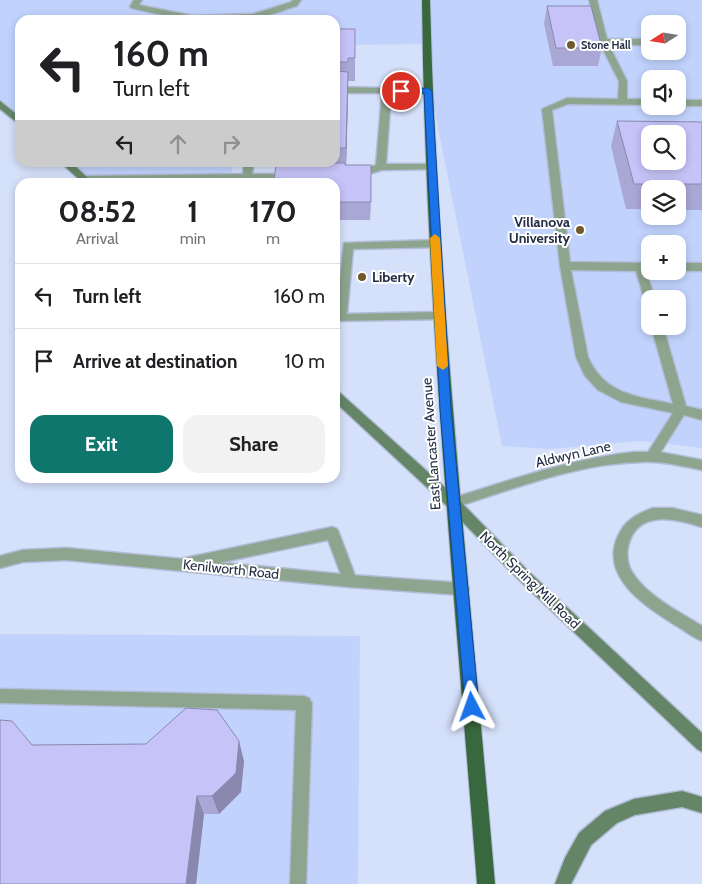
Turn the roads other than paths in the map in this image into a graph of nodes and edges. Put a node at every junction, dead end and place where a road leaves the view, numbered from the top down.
1 (138, 0) edge
2 (298, 0) edge
3 (426, 0) edge
4 (593, 0) edge
5 (179, 15) edge
6 (257, 15) edge
7 (603, 42) junction
8 (641, 42) edge
9 (340, 90) edge
10 (428, 91) junction
11 (387, 92) junction
12 (622, 101) junction
13 (641, 102) edge
14 (686, 103) edge
15 (702, 103) edge
16 (0, 104) edge
17 (15, 118) edge
18 (71, 167) edge
19 (248, 167) edge
20 (381, 167) junction
21 (431, 167) junction
22 (303, 177) edge
23 (340, 177) edge
24 (83, 178) edge
25 (247, 178) joint
26 (435, 244) junction
27 (565, 266) junction
28 (641, 267) edge
29 (686, 267) edge
30 (702, 267) edge
31 (340, 303) edge
32 (439, 316) junction
33 (340, 317) edge
34 (660, 335) edge
35 (340, 400) edge
36 (681, 410) junction
37 (702, 415) edge
38 (651, 457) junction
39 (702, 464) edge
40 (453, 503) junction
41 (702, 521) edge
42 (0, 562) edge
43 (182, 564) junction
44 (350, 581) junction
45 (462, 590) junction
46 (702, 634) edge
47 (0, 696) edge
48 (702, 744) edge
49 (702, 805) edge
50 (298, 884) edge
51 (486, 884) edge
52 (563, 884) edge

1 - 5 street
2 - 6 street
3 - 10 highway, East Lancaster Avenue
4 - 7 street
7 - 8 street
7 - 12 street
9 - 11 street
10 - 11 street
10 - 21 highway, East Lancaster Avenue
11 - 20 street
12 - 13 street
12 - 27 street
14 - 15 street
16 - 17 main road
18 - 24 main road
19 - 25 street
20 - 21 street
20 - 23 street
21 - 26 highway, East Lancaster Avenue
22 - 25 street
26 - 31 street
26 - 32 highway, East Lancaster Avenue
27 - 28 street
27 - 36 street
29 - 30 street
32 - 33 street
32 - 40 highway, East Lancaster Avenue
34 - 36 street
35 - 40 main road, North Spring Mill Road
36 - 37 street
36 - 38 street
38 - 39 street, Aldwyn Lane
38 - 40 street, Aldwyn Lane
40 - 45 highway, East Lancaster Avenue
40 - 48 main road, North Spring Mill Road
41 - 46 street
42 - 43 street, Kenilworth Road
43 - 44 street, Kenilworth Road
43 - 44 street
44 - 45 street, Kenilworth Road
45 - 51 highway, East Lancaster Avenue
47 - 50 street
49 - 52 main road

